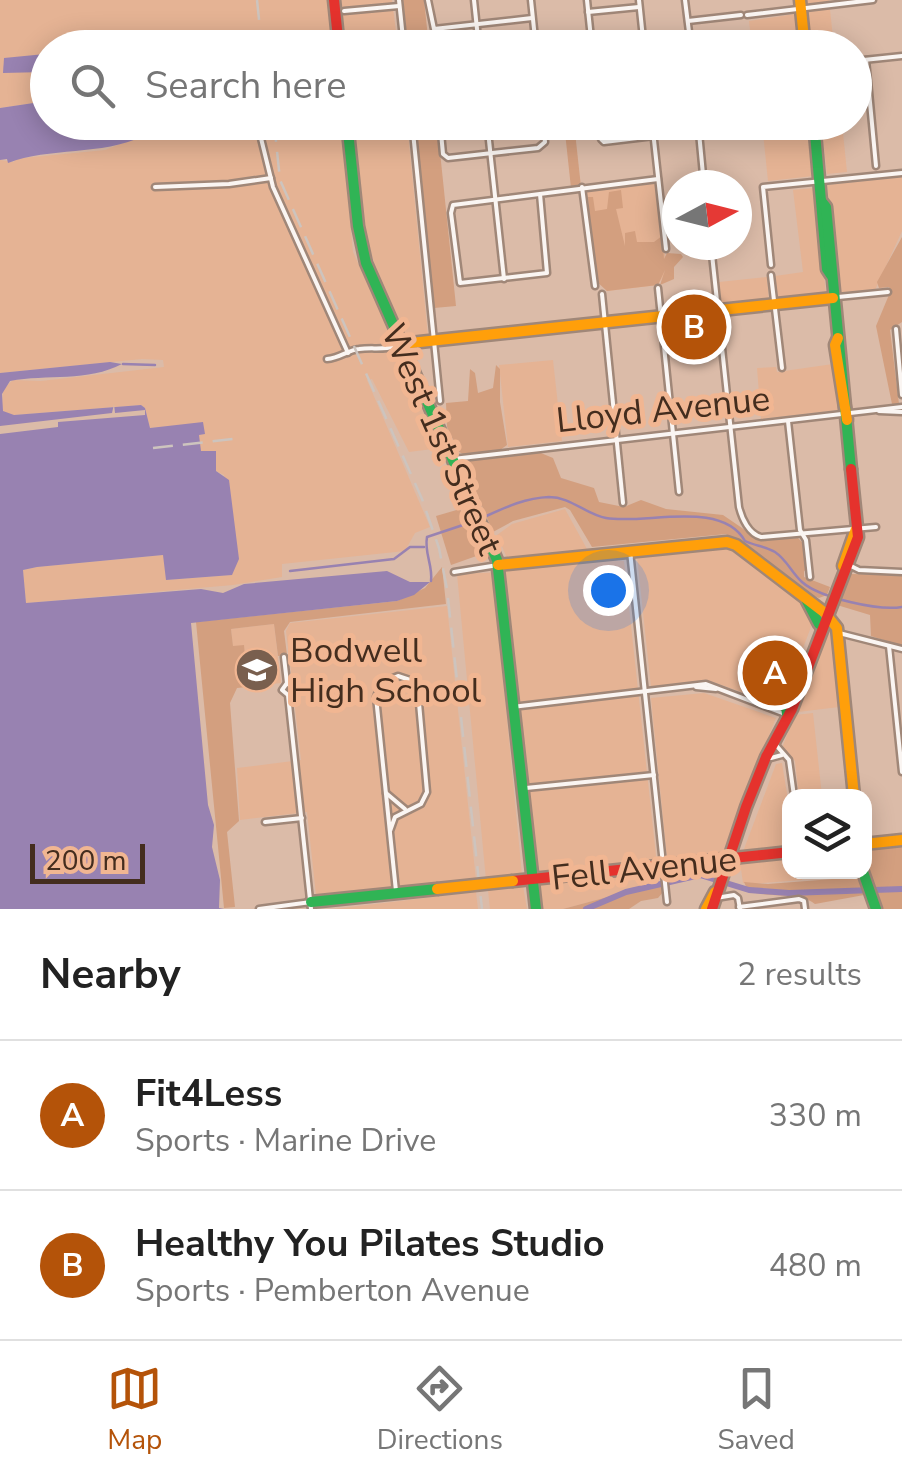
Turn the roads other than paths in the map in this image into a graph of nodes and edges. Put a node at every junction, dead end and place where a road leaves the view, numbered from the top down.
1 (334, 0) edge
2 (428, 0) edge
3 (474, 0) edge
4 (531, 0) edge
5 (587, 0) edge
6 (686, 0) edge
7 (873, 0) edge
8 (399, 3) edge
9 (639, 3) edge
10 (800, 4) edge
11 (344, 11) dead end
12 (588, 12) junction
13 (532, 18) junction
14 (688, 21) junction
15 (476, 24) junction
16 (337, 30) edge
17 (402, 30) edge
18 (476, 30) edge
19 (534, 30) edge
20 (590, 30) edge
21 (642, 30) edge
22 (689, 30) edge
23 (803, 30) edge
24 (902, 56) edge
25 (872, 59) edge
26 (872, 124) edge
27 (261, 140) edge
28 (349, 140) edge
29 (414, 140) edge
30 (443, 140) edge
31 (489, 140) edge
32 (543, 140) edge
33 (654, 140) edge
34 (700, 140) edge
35 (816, 140) edge
36 (490, 153) junction
37 (876, 166) dead end
38 (703, 170) edge
39 (902, 173) edge
40 (271, 178) junction
41 (658, 179) junction
42 (820, 181) junction
43 (582, 187) junction
44 (155, 188) dead end
45 (540, 194) junction
46 (496, 199) junction
47 (662, 214) edge
48 (713, 260) edge
49 (771, 265) dead end
50 (772, 275) dead end
51 (504, 278) junction
52 (595, 286) dead end
53 (658, 288) dead end
54 (888, 292) dead end
55 (602, 294) dead end
56 (833, 298) junction
57 (774, 304) junction
58 (718, 310) junction
59 (661, 317) junction
60 (605, 323) junction
61 (896, 329) dead end
62 (434, 340) junction
63 (401, 344) junction
64 (348, 353) junction
65 (328, 360) dead end
66 (782, 368) dead end
67 (902, 394) edge
68 (440, 402) dead end
69 (902, 409) edge
70 (846, 417) junction
71 (788, 421) junction
72 (730, 427) junction
73 (673, 433) junction
74 (617, 439) junction
75 (453, 459) junction
76 (679, 492) dead end
77 (623, 503) dead end
78 (876, 527) dead end
79 (856, 529) junction
80 (803, 535) junction
81 (630, 551) junction
82 (498, 565) junction
83 (849, 565) junction
84 (454, 572) dead end
85 (902, 572) edge
86 (810, 576) dead end
87 (835, 594) junction
88 (806, 599) junction
89 (825, 618) junction
90 (836, 633) junction
91 (888, 646) junction
92 (902, 650) edge
93 (284, 657) dead end
94 (645, 692) junction
95 (512, 707) junction
96 (787, 714) junction
97 (775, 752) junction
98 (902, 772) edge
99 (654, 775) junction
100 (521, 789) junction
101 (793, 789) edge
102 (853, 789) edge
103 (386, 793) junction
104 (408, 809) junction
105 (302, 818) junction
106 (266, 822) dead end
107 (390, 831) junction
108 (902, 840) edge
109 (872, 843) edge
110 (782, 853) edge
111 (730, 859) junction
112 (664, 872) junction
113 (532, 880) junction
114 (866, 883) edge
115 (396, 894) junction
116 (713, 901) edge
117 (667, 902) dead end
118 (311, 906) edge
119 (805, 906) edge
120 (739, 908) edge
121 (259, 909) edge
122 (536, 909) edge
123 (876, 909) edge

1 - 16 main road
2 - 15 street
3 - 15 street
4 - 13 street
5 - 12 street
6 - 14 street
7 - 10 street
8 - 11 street
8 - 17 street
9 - 12 street
9 - 21 street
10 - 14 street
10 - 23 main road
12 - 20 street
13 - 15 street
13 - 19 street
14 - 22 street
15 - 18 street
24 - 25 street
26 - 37 street
27 - 40 street
28 - 63 main road, West 1st Street
29 - 62 street
30 - 36 street
31 - 36 street
32 - 36 street
33 - 41 street
34 - 38 street
35 - 42 main road
36 - 46 street
39 - 42 street
40 - 44 street
40 - 64 street
41 - 43 street
41 - 47 street
42 - 49 street
42 - 56 main road
43 - 45 street
43 - 52 street
45 - 46 street
45 - 51 street
46 - 51 street
46 - 51 street
48 - 58 street
50 - 57 street
53 - 59 street
54 - 56 street
55 - 60 street
56 - 57 main road
56 - 70 main road
57 - 58 main road
57 - 66 street
58 - 59 main road
58 - 72 street
59 - 60 main road
59 - 73 street
60 - 62 main road
60 - 74 street
61 - 67 street
62 - 63 main road
62 - 68 street
63 - 64 street
63 - 75 main road, West 1st Street
64 - 65 street
69 - 70 street, Lloyd Avenue
70 - 71 street, Lloyd Avenue
70 - 79 main road
71 - 72 street, Lloyd Avenue
71 - 80 street
72 - 73 street, Lloyd Avenue
72 - 80 street
73 - 74 street, Lloyd Avenue
73 - 76 street
74 - 75 street, Lloyd Avenue
74 - 77 street
75 - 82 main road, West 1st Street
78 - 79 street
79 - 80 street
79 - 83 main road
79 - 87 main road
80 - 86 street
81 - 82 main road
81 - 88 main road
81 - 94 street
82 - 84 street
82 - 95 main road, West 1st Street
83 - 85 street
83 - 87 main road
87 - 88 main road
87 - 89 main road
88 - 89 main road
89 - 90 main road
89 - 96 main road
90 - 91 street
90 - 102 main road
91 - 92 street
91 - 98 street
93 - 105 street
94 - 95 street
94 - 96 street
94 - 99 street
95 - 100 main road, West 1st Street
96 - 97 main road
97 - 101 street
97 - 111 main road
99 - 100 street
99 - 112 street
100 - 113 main road, West 1st Street
103 - 104 street
103 - 104 street
103 - 107 street
104 - 107 street
105 - 106 street
105 - 118 street
107 - 115 street
108 - 109 main road
110 - 111 main road, Fell Avenue
111 - 112 main road, Fell Avenue
111 - 116 main road
112 - 113 main road, Fell Avenue
112 - 117 street
113 - 115 main road, Fell Avenue, bridge
113 - 122 main road, West 1st Street
114 - 123 main road
115 - 118 main road, Fell Avenue
116 - 120 street
118 - 121 street, Fell Avenue
119 - 120 street

